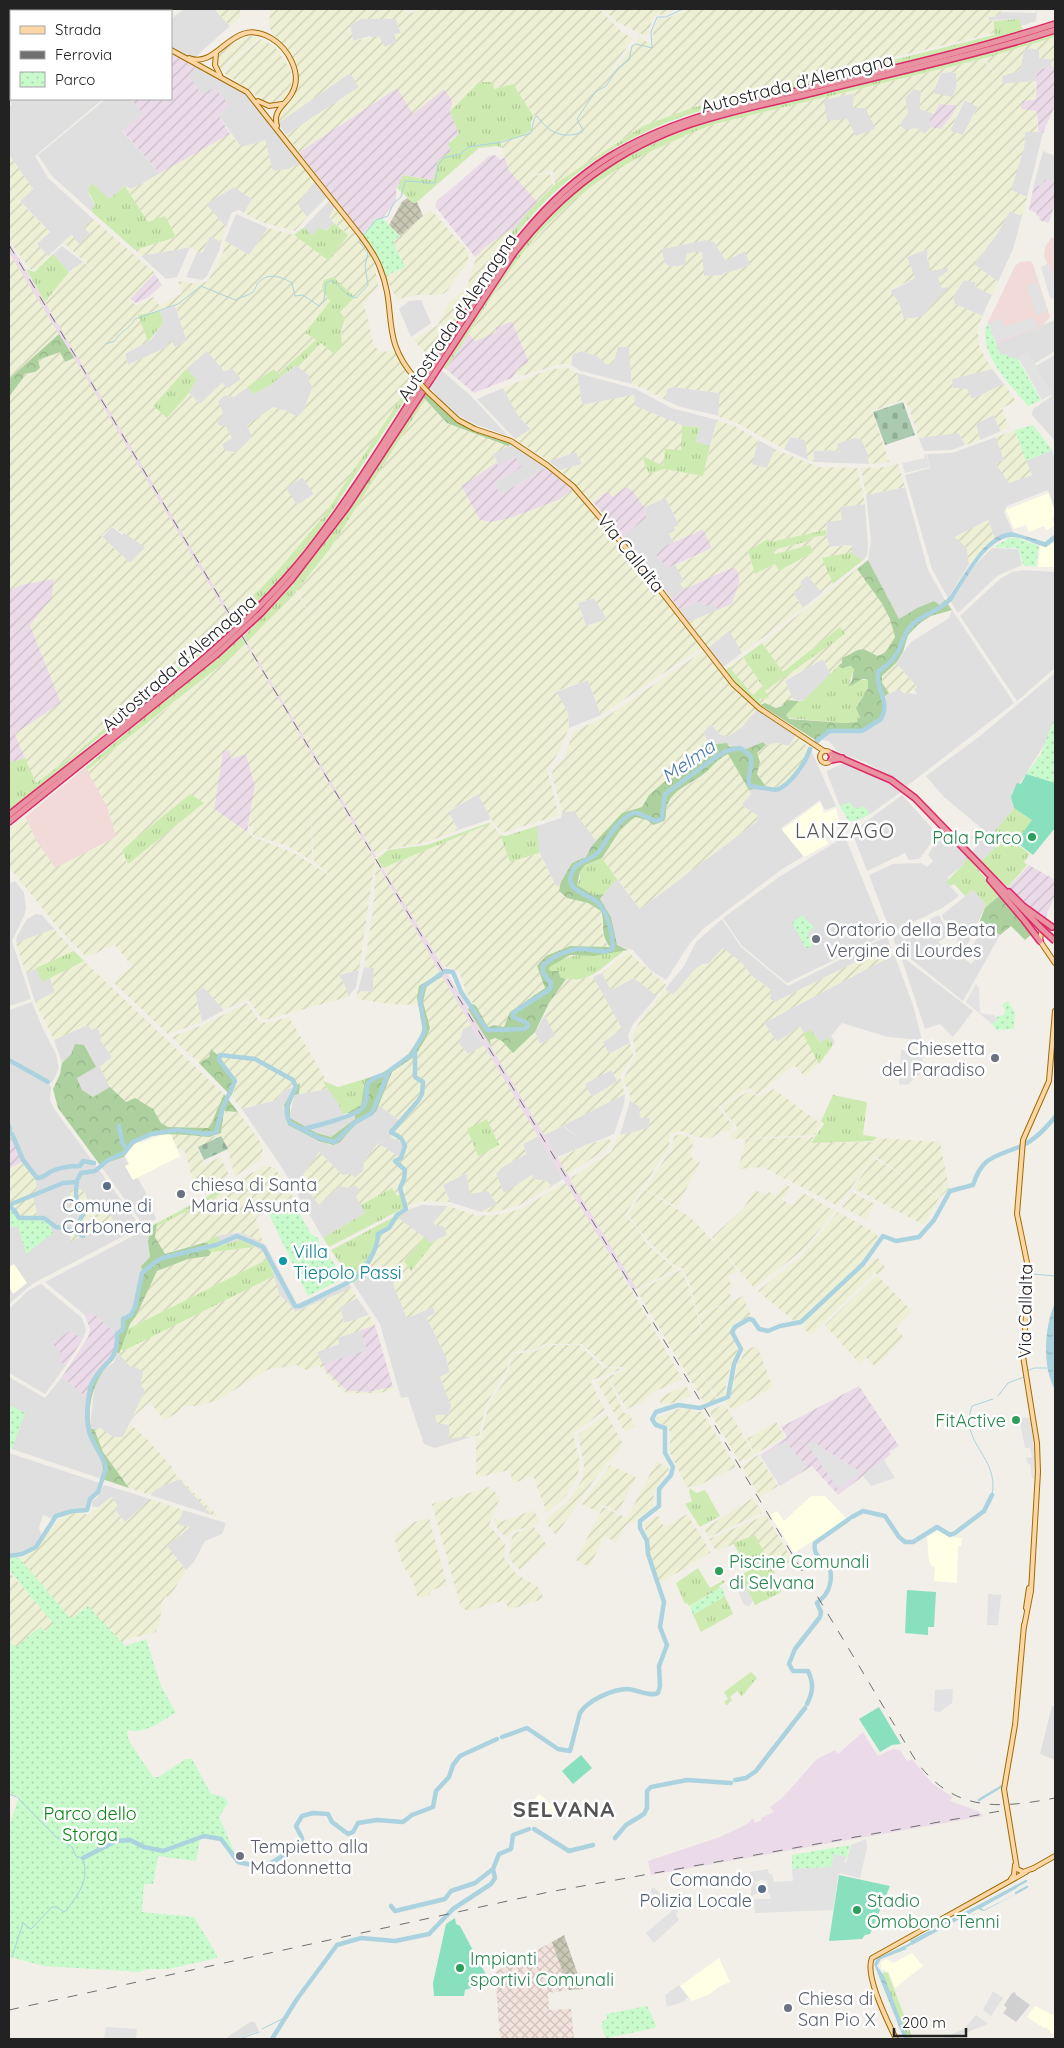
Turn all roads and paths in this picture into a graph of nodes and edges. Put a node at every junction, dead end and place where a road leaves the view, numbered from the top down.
1 (1055, 24) edge
2 (1055, 30) edge
3 (172, 50) edge
4 (217, 51) junction
5 (179, 54) junction
6 (220, 76) junction
7 (256, 100) junction
8 (284, 103) junction
9 (279, 130) junction
10 (809, 743) junction
11 (824, 751) junction
12 (820, 756) junction
13 (831, 757) junction
14 (9, 816) edge
15 (9, 822) edge
16 (984, 872) junction
17 (1054, 927) edge
18 (1043, 930) junction
19 (1055, 941) edge
20 (1040, 942) junction
21 (1055, 963) edge
22 (1055, 1011) edge
23 (1031, 1583) junction
24 (1024, 1627) junction
25 (1055, 1856) edge
26 (1014, 1858) junction
27 (1034, 1868) junction
28 (1007, 1883) junction
29 (894, 2039) edge

1 - 14 highway, Autostrada d'Alemagna
2 - 15 highway, Autostrada d'Alemagna
3 - 5 main road
4 - 5 main road
4 - 6 main road
4 - 8 main road
5 - 6 main road
6 - 7 main road
7 - 8 main road
7 - 9 main road, Via Callalta
8 - 9 main road
9 - 10 main road, Via Callalta, bridge
10 - 11 main road, Via Callalta
10 - 12 main road, Via Callalta
11 - 12 main road
11 - 13 main road, Via Callalta
12 - 13 main road
13 - 16 highway
16 - 17 highway
16 - 18 highway
16 - 20 highway
17 - 18 main road
18 - 19 highway, bridge
18 - 20 main road
20 - 21 main road
22 - 23 main road, Via Callalta
23 - 24 main road
23 - 24 main road
24 - 26 main road
25 - 27 main road
26 - 27 main road
26 - 28 main road
27 - 28 main road
28 - 29 main road

